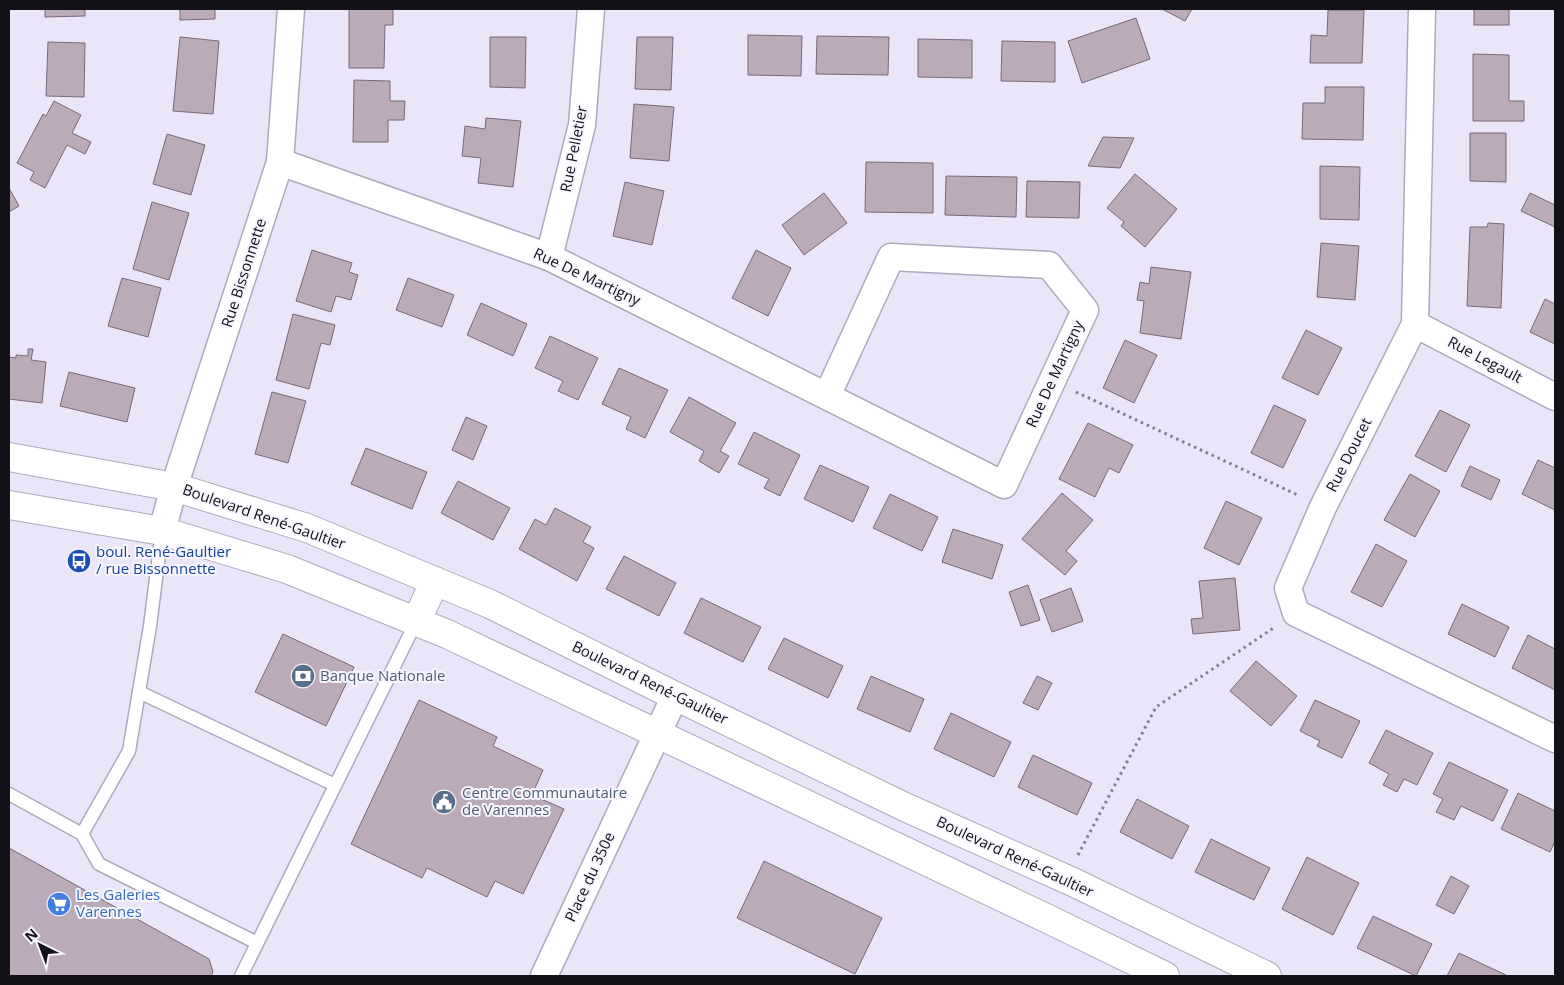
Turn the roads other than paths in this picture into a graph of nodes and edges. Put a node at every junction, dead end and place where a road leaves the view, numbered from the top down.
1 (291, 9) edge
2 (590, 9) edge
3 (1422, 9) edge
4 (280, 162) junction
5 (549, 257) junction
6 (1415, 324) junction
7 (827, 396) junction
8 (1555, 397) edge
9 (9, 457) edge
10 (174, 486) junction
11 (9, 505) edge
12 (162, 531) junction
13 (435, 582) junction
14 (416, 622) junction
15 (138, 692) junction
16 (675, 696) junction
17 (657, 734) junction
18 (1555, 739) edge
19 (335, 785) junction
20 (9, 794) edge
21 (907, 808) junction
22 (82, 834) junction
23 (890, 844) junction
24 (257, 943) junction
25 (241, 976) edge
26 (544, 976) edge
27 (1165, 976) edge
28 (1267, 976) edge

1 - 4 street, Rue Bissonnette
2 - 5 street, Rue Pelletier
3 - 6 street, Rue Doucet
4 - 5 street, Rue De Martigny
4 - 10 street, Rue Bissonnette
5 - 7 street, Rue De Martigny
6 - 8 street, Rue Legault
6 - 18 street, Rue Doucet
7 - 7 street, Rue De Martigny
9 - 10 street, Boulevard René-Gaultier
10 - 12 street, Rue Bissonnette
10 - 13 street, Boulevard René-Gaultier
11 - 12 street
12 - 14 street
12 - 15 lane
13 - 14 street
13 - 16 street, Boulevard René-Gaultier
14 - 17 street
14 - 19 lane
15 - 19 lane
15 - 22 lane
16 - 17 street, Place du 350e
16 - 21 street, Boulevard René-Gaultier
17 - 23 street
17 - 26 street, Place du 350e
19 - 24 lane
20 - 22 lane
21 - 23 street
21 - 28 street, Boulevard René-Gaultier
22 - 24 lane
23 - 27 street
24 - 25 lane

